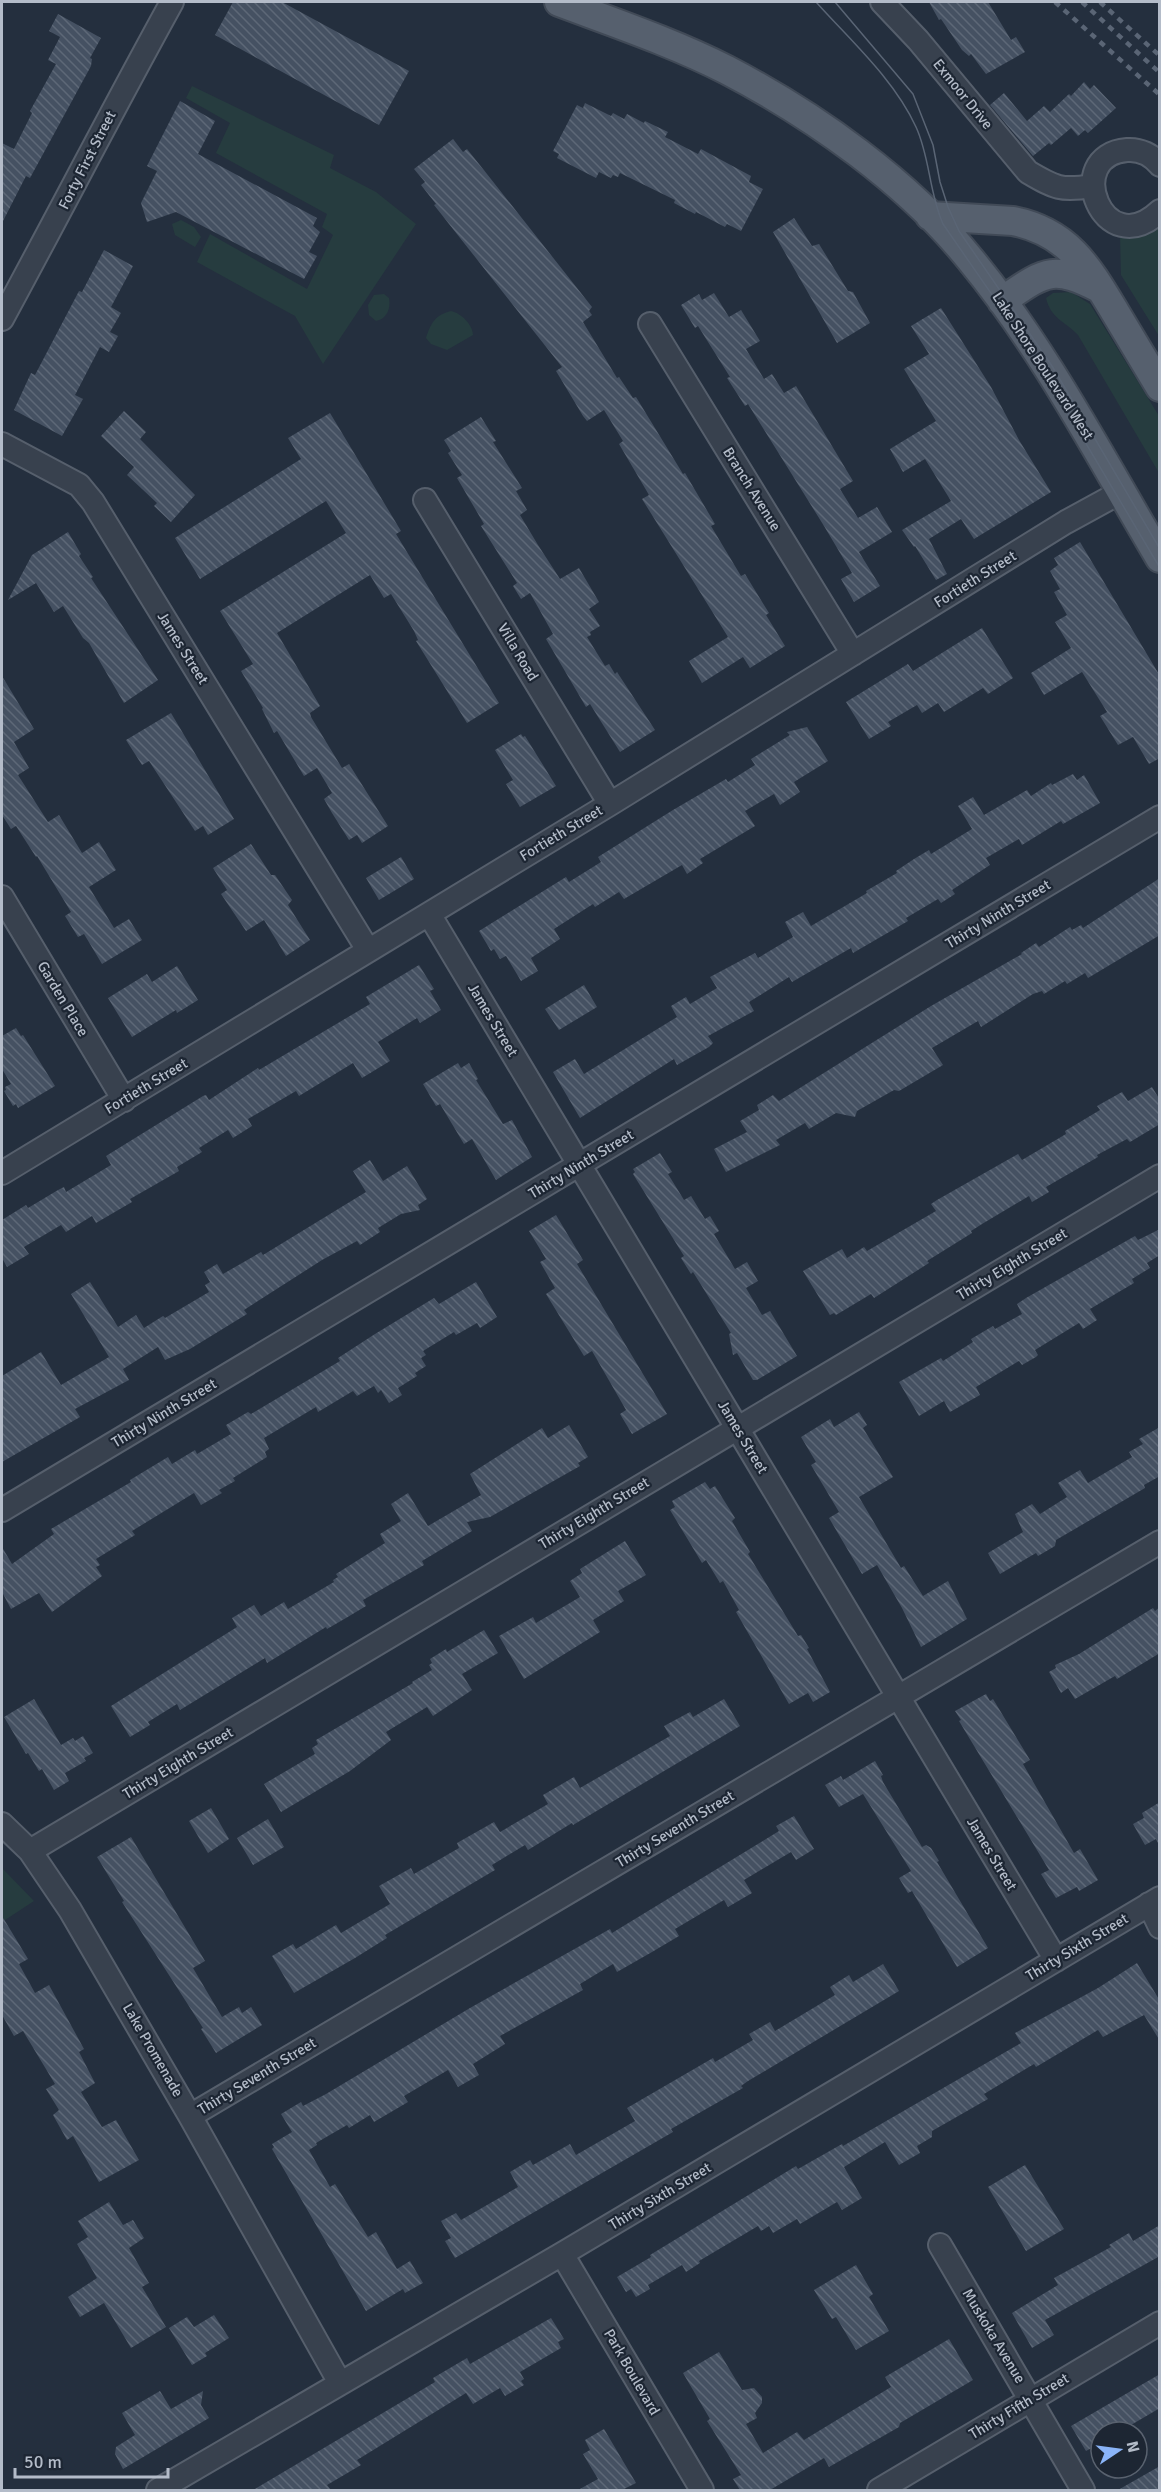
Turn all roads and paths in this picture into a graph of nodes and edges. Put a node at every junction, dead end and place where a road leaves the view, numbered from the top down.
1 (172, 2) edge
2 (559, 2) edge
3 (882, 2) edge
4 (1160, 165) edge
5 (1092, 186) junction
6 (1160, 211) edge
7 (930, 216) junction
8 (1101, 289) junction
9 (1002, 301) junction
10 (2, 319) edge
11 (650, 324) dead end
12 (1160, 387) edge
13 (2, 444) edge
14 (1121, 492) junction
15 (425, 500) dead end
16 (1160, 558) edge
17 (853, 654) junction
18 (610, 804) junction
19 (1160, 817) edge
20 (2, 897) edge
21 (429, 914) junction
22 (368, 950) junction
23 (124, 1100) junction
24 (579, 1165) junction
25 (2, 1173) edge
26 (1160, 1176) edge
27 (737, 1428) junction
28 (2, 1510) edge
29 (1160, 1542) edge
30 (898, 1697) junction
31 (2, 1824) edge
32 (30, 1851) junction
33 (1154, 1901) edge
34 (1160, 1927) edge
35 (1056, 1960) junction
36 (190, 2116) junction
37 (940, 2245) dead end
38 (562, 2254) junction
39 (1160, 2323) edge
40 (340, 2383) junction
41 (1031, 2399) junction
42 (158, 2490) edge
43 (702, 2490) edge
44 (879, 2490) edge
45 (1083, 2490) edge

1 - 10 street, Forty First Street
2 - 7 main road, Lake Shore Boulevard West
3 - 5 street, Exmoor Drive
4 - 5 street
5 - 6 street
7 - 8 main road
7 - 9 main road, Lake Shore Boulevard West
8 - 9 main road
8 - 12 main road
9 - 14 main road, Lake Shore Boulevard West
11 - 17 street, Branch Avenue
13 - 22 street, James Street
14 - 16 main road, Lake Shore Boulevard West
14 - 17 street, Fortieth Street
15 - 18 street, Villa Road
17 - 18 street, Fortieth Street
18 - 21 street, Fortieth Street
19 - 24 street, Thirty Ninth Street
20 - 23 street, Garden Place
21 - 22 street, Fortieth Street
21 - 24 street, James Street
22 - 23 street, Fortieth Street
23 - 25 street, Fortieth Street
24 - 27 street, James Street
24 - 28 street, Thirty Ninth Street
26 - 27 street, Thirty Eighth Street
27 - 30 street, James Street
27 - 32 street, Thirty Eighth Street
29 - 30 street, Thirty Seventh Street
30 - 35 street, James Street
30 - 36 street, Thirty Seventh Street
31 - 32 street, Lake Promenade
32 - 36 street, Lake Promenade
33 - 34 street
33 - 35 street, Thirty Sixth Street
35 - 38 street, Thirty Sixth Street
36 - 40 street, Lake Promenade
37 - 41 street, Muskoka Avenue
38 - 40 street, Thirty Sixth Street
38 - 43 street, Park Boulevard
39 - 41 street, Thirty Fifth Street
40 - 42 street, Thirty Sixth Street
41 - 44 street, Thirty Fifth Street
41 - 45 street, Muskoka Avenue

